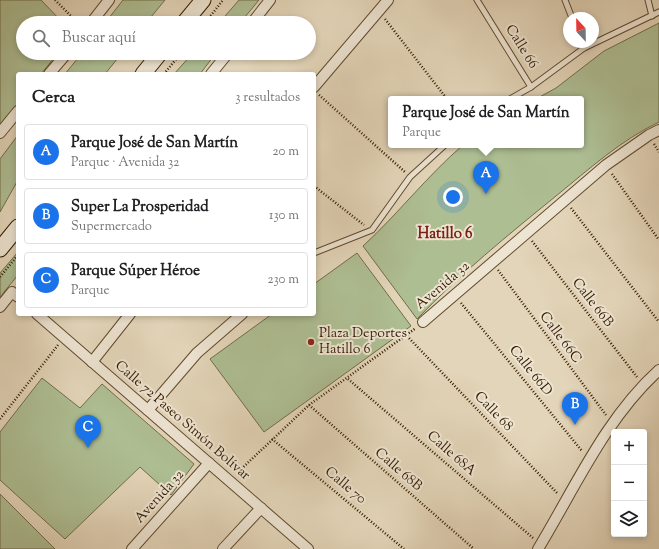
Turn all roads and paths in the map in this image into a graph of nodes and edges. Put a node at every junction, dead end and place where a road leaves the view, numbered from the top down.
1 (55, 0) edge
2 (109, 0) edge
3 (203, 0) edge
4 (223, 0) edge
5 (270, 0) edge
6 (388, 0) edge
7 (477, 0) edge
8 (564, 0) edge
9 (648, 0) edge
10 (379, 11) junction
11 (569, 12) edge
12 (659, 12) edge
13 (71, 16) edge
14 (96, 16) edge
15 (190, 16) edge
16 (210, 16) edge
17 (257, 16) edge
18 (652, 16) junction
19 (599, 41) edge
20 (584, 48) edge
21 (61, 60) edge
22 (154, 60) edge
23 (175, 60) edge
24 (223, 60) edge
25 (51, 72) edge
26 (145, 72) edge
27 (166, 72) edge
28 (214, 72) edge
29 (316, 85) edge
30 (531, 86) junction
31 (316, 93) edge
32 (445, 96) edge
33 (515, 96) edge
34 (16, 113) edge
35 (659, 130) edge
36 (0, 133) edge
37 (442, 148) edge
38 (606, 165) junction
39 (410, 177) junction
40 (316, 188) edge
41 (564, 200) junction
42 (16, 230) edge
43 (372, 230) junction
44 (526, 234) junction
45 (659, 240) edge
46 (0, 250) edge
47 (316, 252) edge
48 (16, 257) edge
49 (492, 263) junction
50 (0, 277) edge
51 (454, 294) junction
52 (15, 295) edge
53 (0, 307) edge
54 (40, 316) edge
55 (128, 316) edge
56 (240, 316) edge
57 (423, 322) joint
58 (659, 322) edge
59 (407, 336) junction
60 (64, 337) junction
61 (92, 362) junction
62 (659, 370) edge
63 (348, 379) junction
64 (643, 385) junction
65 (309, 405) junction
66 (148, 410) junction
67 (0, 420) edge
68 (612, 424) junction
69 (272, 439) junction
70 (589, 461) junction
71 (209, 463) junction
72 (229, 481) junction
73 (565, 501) junction
74 (260, 508) junction
75 (539, 547) edge
76 (132, 549) edge
77 (223, 549) edge
78 (308, 549) edge
79 (404, 549) edge
80 (474, 549) edge

1 - 13 path
2 - 14 street
3 - 15 main road
4 - 16 path
5 - 17 street
6 - 10 street
7 - 30 lane, Calle 66
8 - 11 lane
9 - 18 lane
10 - 29 street
10 - 32 path
12 - 18 lane
18 - 19 lane
20 - 30 lane
21 - 25 street
22 - 26 main road
23 - 27 path
24 - 28 street
30 - 33 lane
31 - 39 path
34 - 36 street
35 - 38 street, Avenida 32
37 - 39 lane
38 - 41 street, Avenida 32
38 - 45 path
39 - 43 lane
40 - 43 path
41 - 44 street, Avenida 32
41 - 58 path
42 - 46 main road
43 - 47 lane
44 - 49 street, Avenida 32
44 - 64 path, Calle 66B
48 - 50 path
49 - 51 street, Avenida 32
49 - 68 path, Calle 66C
51 - 57 street, Avenida 32
51 - 70 path, Calle 66D
52 - 53 street
54 - 60 street, Calle 72 Paseo Simón Bolívar
55 - 61 street
56 - 66 street
57 - 59 path, Avenida 32
59 - 63 path, Avenida 32
59 - 73 path, Calle 68
60 - 61 street, Calle 72 Paseo Simón Bolívar
60 - 67 path
61 - 66 street, Calle 72 Paseo Simón Bolívar
62 - 64 street
63 - 65 path, Avenida 32
63 - 75 path, Calle 68A
64 - 68 street
65 - 69 path, Avenida 32
65 - 80 path, Calle 68B
66 - 71 street, Calle 72 Paseo Simón Bolívar
68 - 70 street
69 - 72 path, Avenida 32
69 - 79 path, Calle 70
70 - 73 street
71 - 72 street, Calle 72 Paseo Simón Bolívar
71 - 76 street, Avenida 32
72 - 74 street, Calle 72 Paseo Simón Bolívar
73 - 75 street
74 - 77 street
74 - 78 street, Calle 72 Paseo Simón Bolívar

